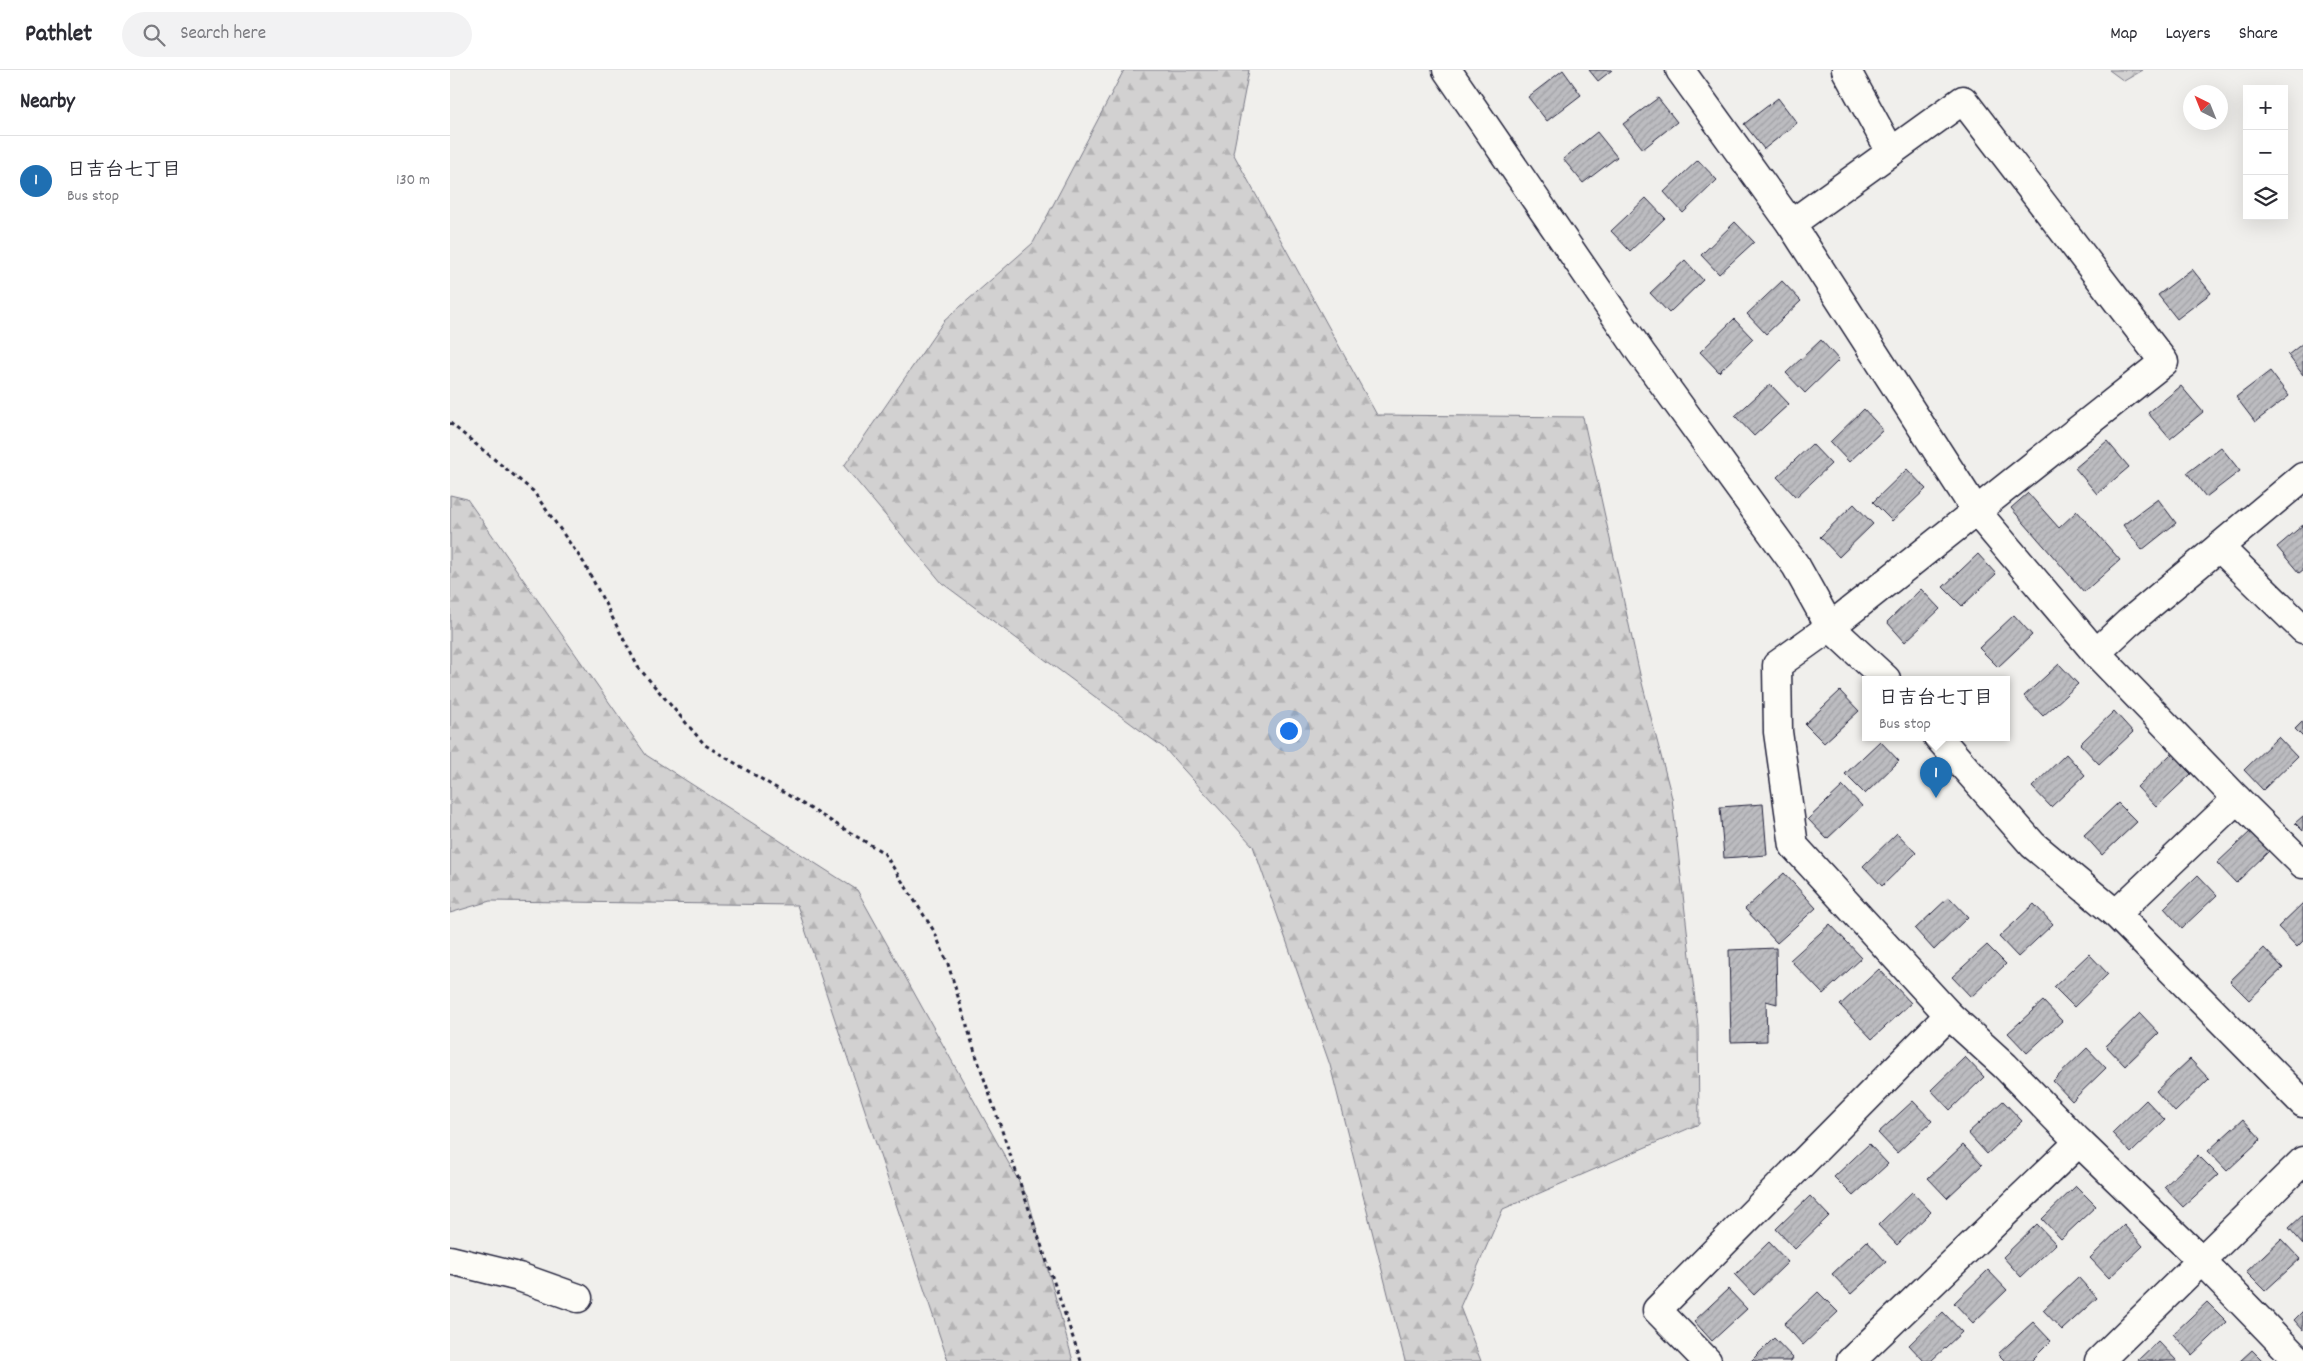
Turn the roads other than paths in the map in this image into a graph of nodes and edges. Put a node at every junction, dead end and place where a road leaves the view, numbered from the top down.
1 (1447, 70) edge
2 (1680, 70) edge
3 (1846, 70) edge
4 (1891, 152) junction
5 (1791, 224) junction
6 (2303, 477) edge
7 (1976, 510) junction
8 (2219, 547) junction
9 (1830, 628) junction
10 (2303, 629) edge
11 (2096, 653) junction
12 (1883, 676) edge
13 (1942, 741) edge
14 (2237, 799) junction
15 (2303, 864) edge
16 (2116, 914) junction
17 (1949, 1015) junction
18 (2303, 1103) edge
19 (2079, 1142) junction
20 (2303, 1161) edge
21 (450, 1260) edge
22 (2201, 1260) junction
23 (578, 1298) dead end
24 (1707, 1361) edge
25 (1851, 1361) edge
26 (2099, 1361) edge
27 (2299, 1361) edge

1 - 9 street
2 - 5 street
3 - 4 street
4 - 5 street
4 - 7 street
5 - 7 street
6 - 8 street
7 - 9 street
7 - 11 street
8 - 10 street
8 - 11 street
9 - 12 street
9 - 17 street
11 - 14 street
13 - 16 street
14 - 15 street
14 - 16 street
16 - 18 street
17 - 19 street
17 - 24 street
19 - 22 street
19 - 25 street
20 - 22 street
21 - 23 street
22 - 26 street
22 - 27 street

